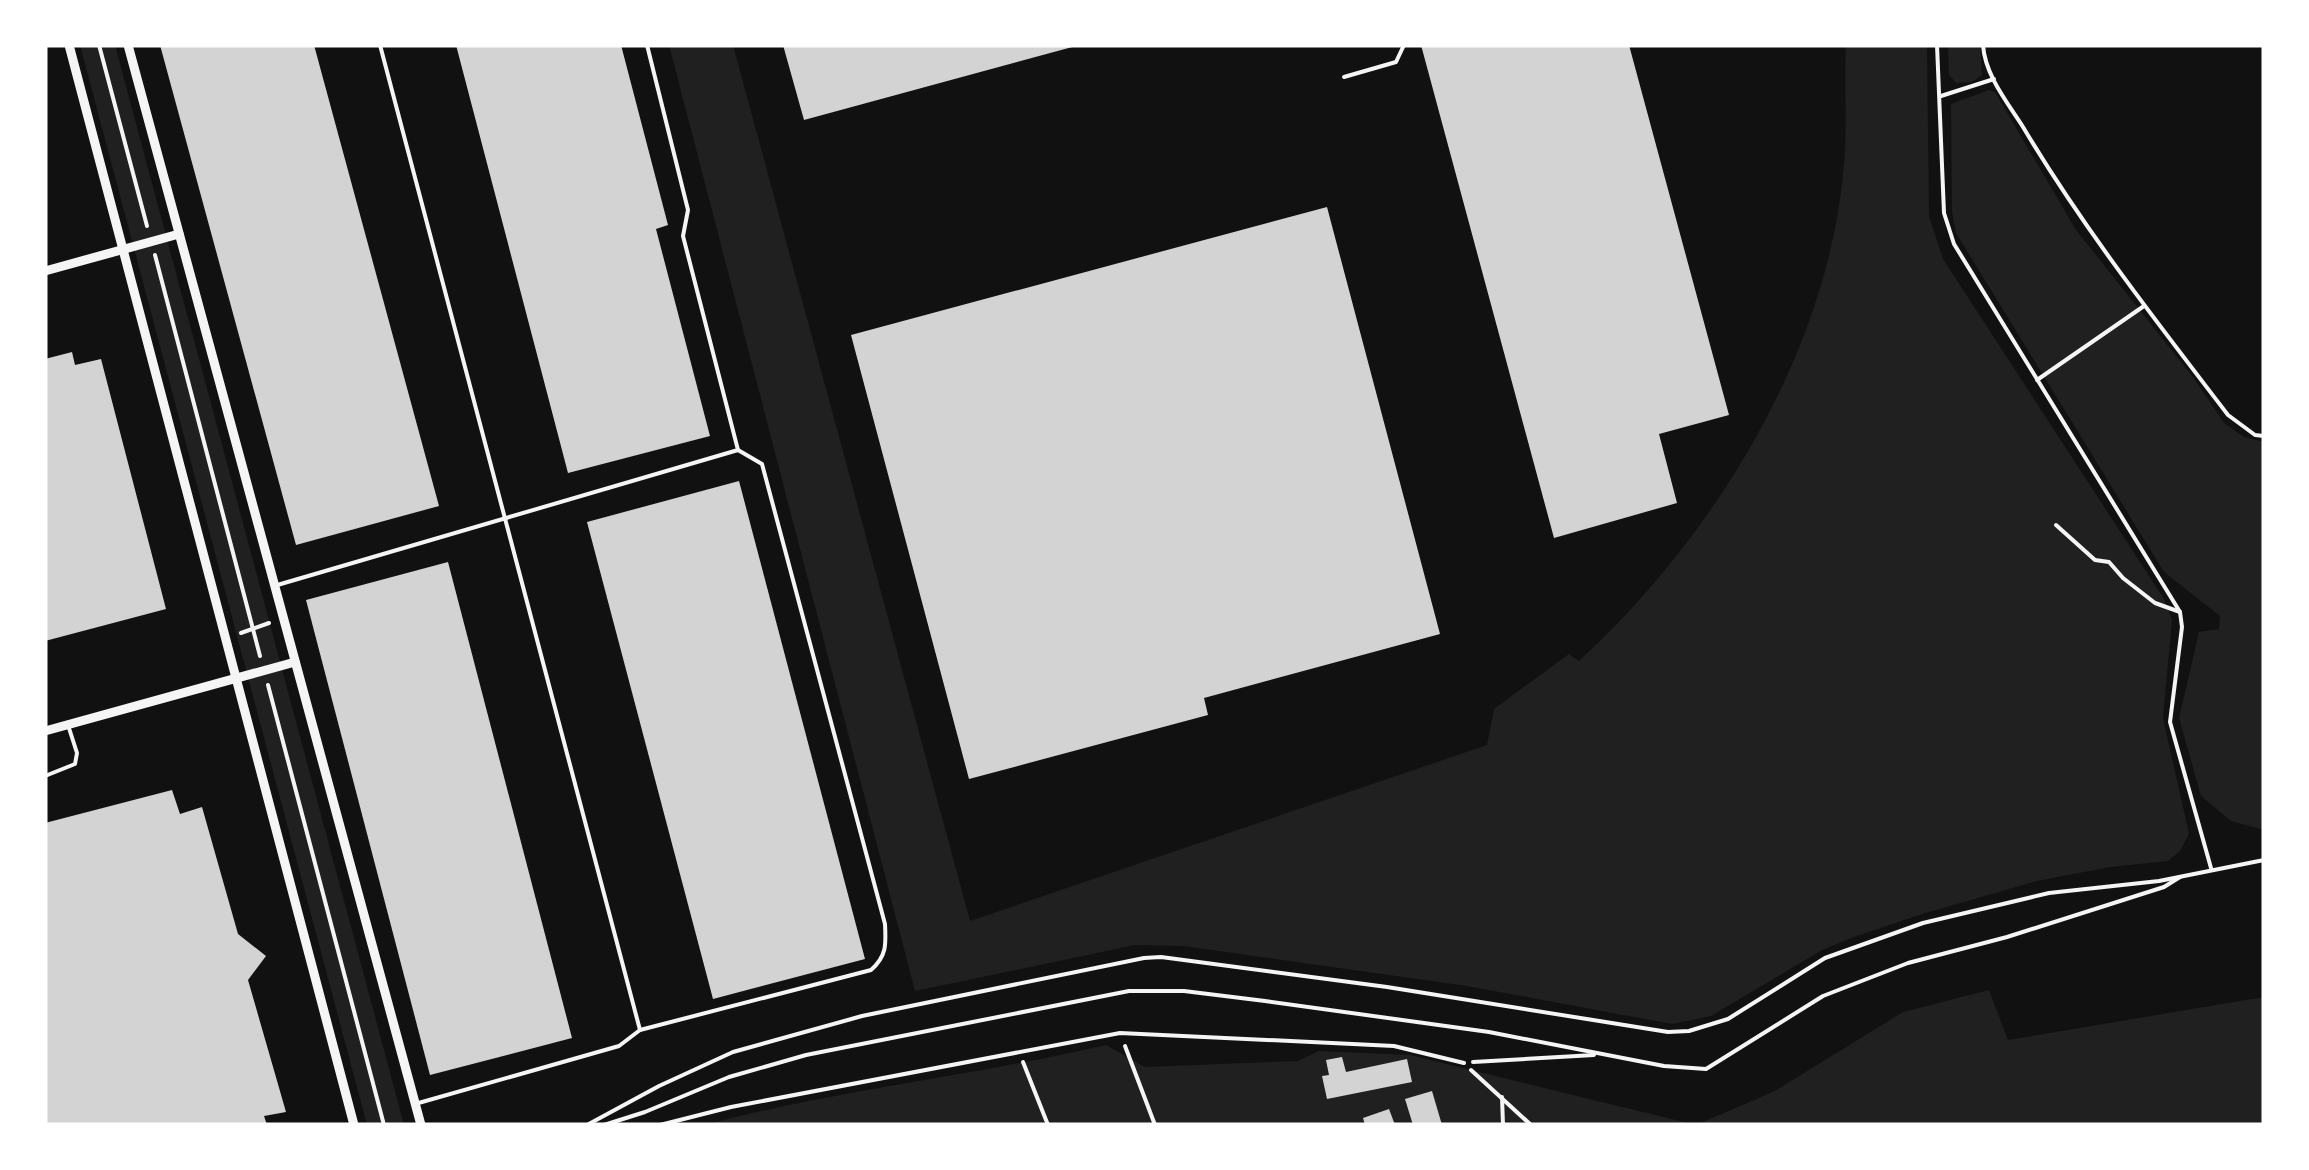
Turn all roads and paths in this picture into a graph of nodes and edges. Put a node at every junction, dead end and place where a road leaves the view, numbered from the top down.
1 (70, 45) edge
2 (99, 45) edge
3 (128, 45) edge
4 (380, 45) edge
5 (647, 45) edge
6 (1404, 45) edge
7 (1937, 45) edge
8 (1983, 45) edge
9 (1344, 78) dead end
10 (1994, 79) junction
11 (1939, 97) junction
12 (148, 231) dead end
13 (179, 234) junction
14 (123, 250) junction
15 (155, 256) dead end
16 (45, 271) edge
17 (2144, 306) junction
18 (2037, 380) junction
19 (2264, 436) edge
20 (738, 450) junction
21 (508, 520) junction
22 (2056, 525) dead end
23 (274, 586) junction
24 (2180, 612) junction
25 (270, 622) dead end
26 (253, 629) junction
27 (236, 634) dead end
28 (262, 661) dead end
29 (295, 662) junction
30 (236, 678) junction
31 (268, 686) dead end
32 (68, 724) junction
33 (45, 731) edge
34 (45, 776) edge
35 (2264, 860) edge
36 (2211, 868) junction
37 (2184, 874) junction
38 (640, 1030) junction
39 (1120, 1032) junction
40 (1020, 1052) junction
41 (1602, 1054) junction
42 (1464, 1063) junction
43 (1502, 1097) junction
44 (415, 1104) junction
45 (354, 1125) edge
46 (384, 1125) edge
47 (420, 1125) edge
48 (587, 1125) edge
49 (604, 1125) edge
50 (660, 1125) edge
51 (1048, 1125) edge
52 (1155, 1125) edge
53 (1504, 1125) edge
54 (1531, 1125) edge

1 - 14 street
2 - 12 path
3 - 13 street
4 - 21 lane
5 - 20 lane
6 - 9 path
7 - 11 path
8 - 10 path
10 - 11 path
10 - 17 path
11 - 18 path
13 - 14 street
13 - 23 street
14 - 16 street
14 - 30 street
15 - 26 path
17 - 18 path
17 - 19 path
18 - 24 path
20 - 21 lane
20 - 38 lane
21 - 23 lane
21 - 38 lane
22 - 24 path
23 - 29 street
24 - 36 path
25 - 26 path
26 - 27 path
26 - 28 path
29 - 30 street
29 - 44 street
30 - 32 street
30 - 45 street
31 - 46 path
32 - 33 street
32 - 34 lane
35 - 36 path
36 - 37 path
37 - 41 path
37 - 48 path
38 - 44 lane
39 - 40 lane
39 - 42 lane
39 - 52 path
40 - 50 lane
40 - 51 path
41 - 42 path
41 - 49 path
42 - 43 path
43 - 53 path
43 - 54 path
44 - 47 street

